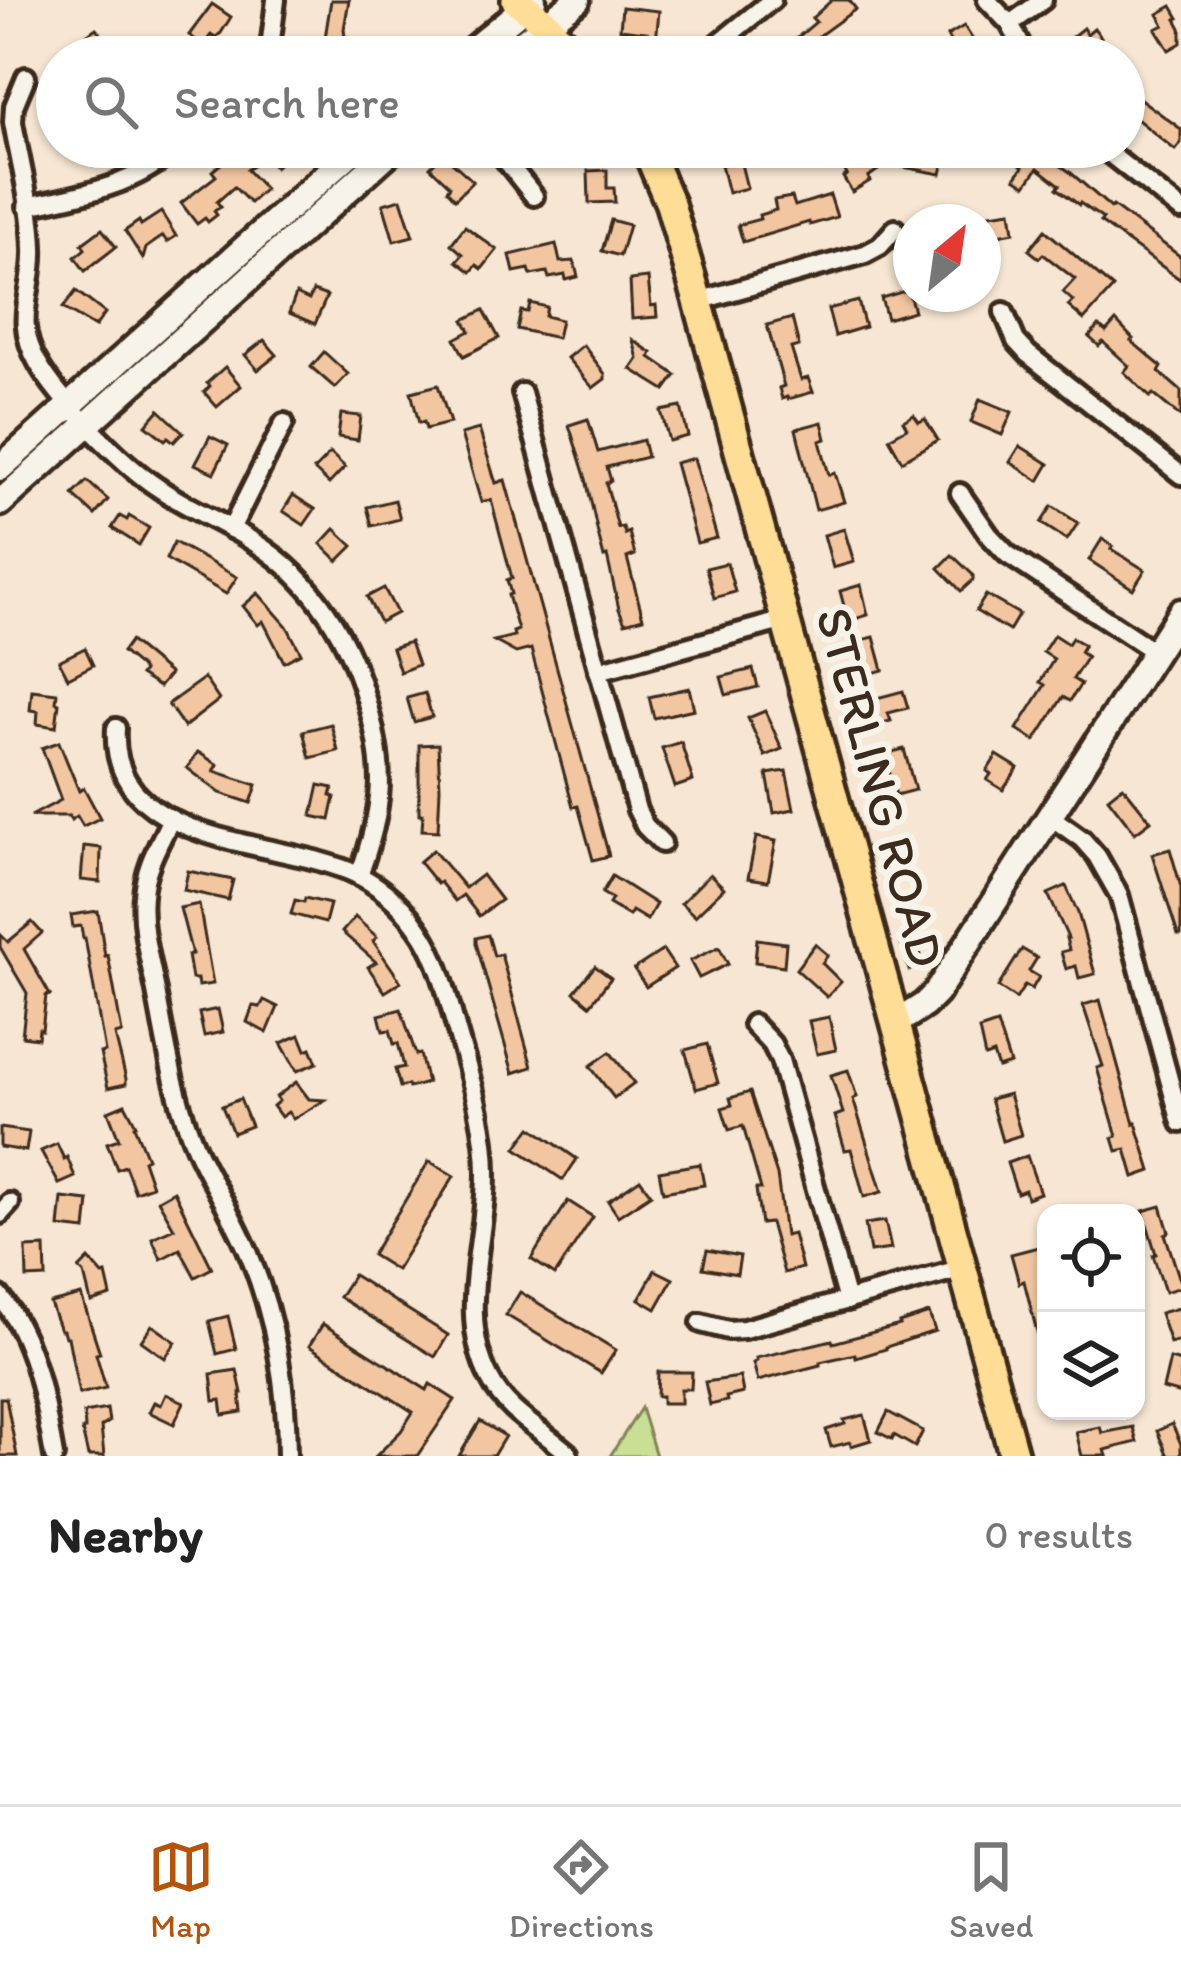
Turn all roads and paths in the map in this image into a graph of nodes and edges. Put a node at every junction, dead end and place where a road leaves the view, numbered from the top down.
1 (276, 0) edge
2 (577, 0) edge
3 (772, 0) edge
4 (987, 0) edge
5 (1043, 0) edge
6 (533, 6) edge
7 (1010, 24) junction
8 (272, 36) edge
9 (492, 36) edge
10 (516, 36) edge
11 (557, 36) edge
12 (728, 36) edge
13 (1016, 36) edge
14 (26, 76) dead end
15 (151, 168) edge
16 (335, 168) edge
17 (370, 168) edge
18 (512, 168) edge
19 (655, 168) edge
20 (1128, 168) edge
21 (534, 196) dead end
22 (27, 206) junction
23 (1181, 210) edge
24 (893, 232) edge
25 (698, 301) junction
26 (1004, 312) dead end
27 (522, 393) dead end
28 (79, 414) junction
29 (284, 423) dead end
30 (0, 468) edge
31 (1181, 475) edge
32 (960, 493) dead end
33 (0, 503) edge
34 (231, 529) junction
35 (1181, 612) edge
36 (785, 620) junction
37 (1155, 652) junction
38 (598, 671) junction
39 (116, 728) dead end
40 (1051, 817) junction
41 (171, 819) junction
42 (662, 843) dead end
43 (359, 876) junction
44 (896, 1023) junction
45 (753, 1024) dead end
46 (1181, 1123) edge
47 (963, 1268) junction
48 (0, 1296) edge
49 (847, 1301) junction
50 (701, 1323) dead end
51 (568, 1454) edge
52 (54, 1456) edge
53 (287, 1456) edge
54 (1014, 1456) edge

1 - 8 street
2 - 6 main road
3 - 12 street
4 - 7 street
5 - 7 street
6 - 9 main road
6 - 10 main road
6 - 11 main road
7 - 13 street
14 - 22 street
15 - 22 street
16 - 28 main road
17 - 28 main road
18 - 21 street
19 - 25 main road, STERLING ROAD
20 - 23 street
22 - 28 street
24 - 25 street
25 - 36 main road, STERLING ROAD
26 - 31 street
27 - 38 street
28 - 30 main road
28 - 33 main road
28 - 34 street
29 - 34 street
32 - 37 street
34 - 43 street
35 - 37 main road
36 - 38 street
36 - 44 main road, STERLING ROAD
37 - 40 main road
38 - 42 street
39 - 41 street
40 - 44 main road
40 - 46 street
41 - 43 street
41 - 53 street
43 - 51 street
44 - 47 main road, STERLING ROAD
45 - 49 street
47 - 49 street
47 - 54 main road, STERLING ROAD
48 - 52 street
49 - 50 street

